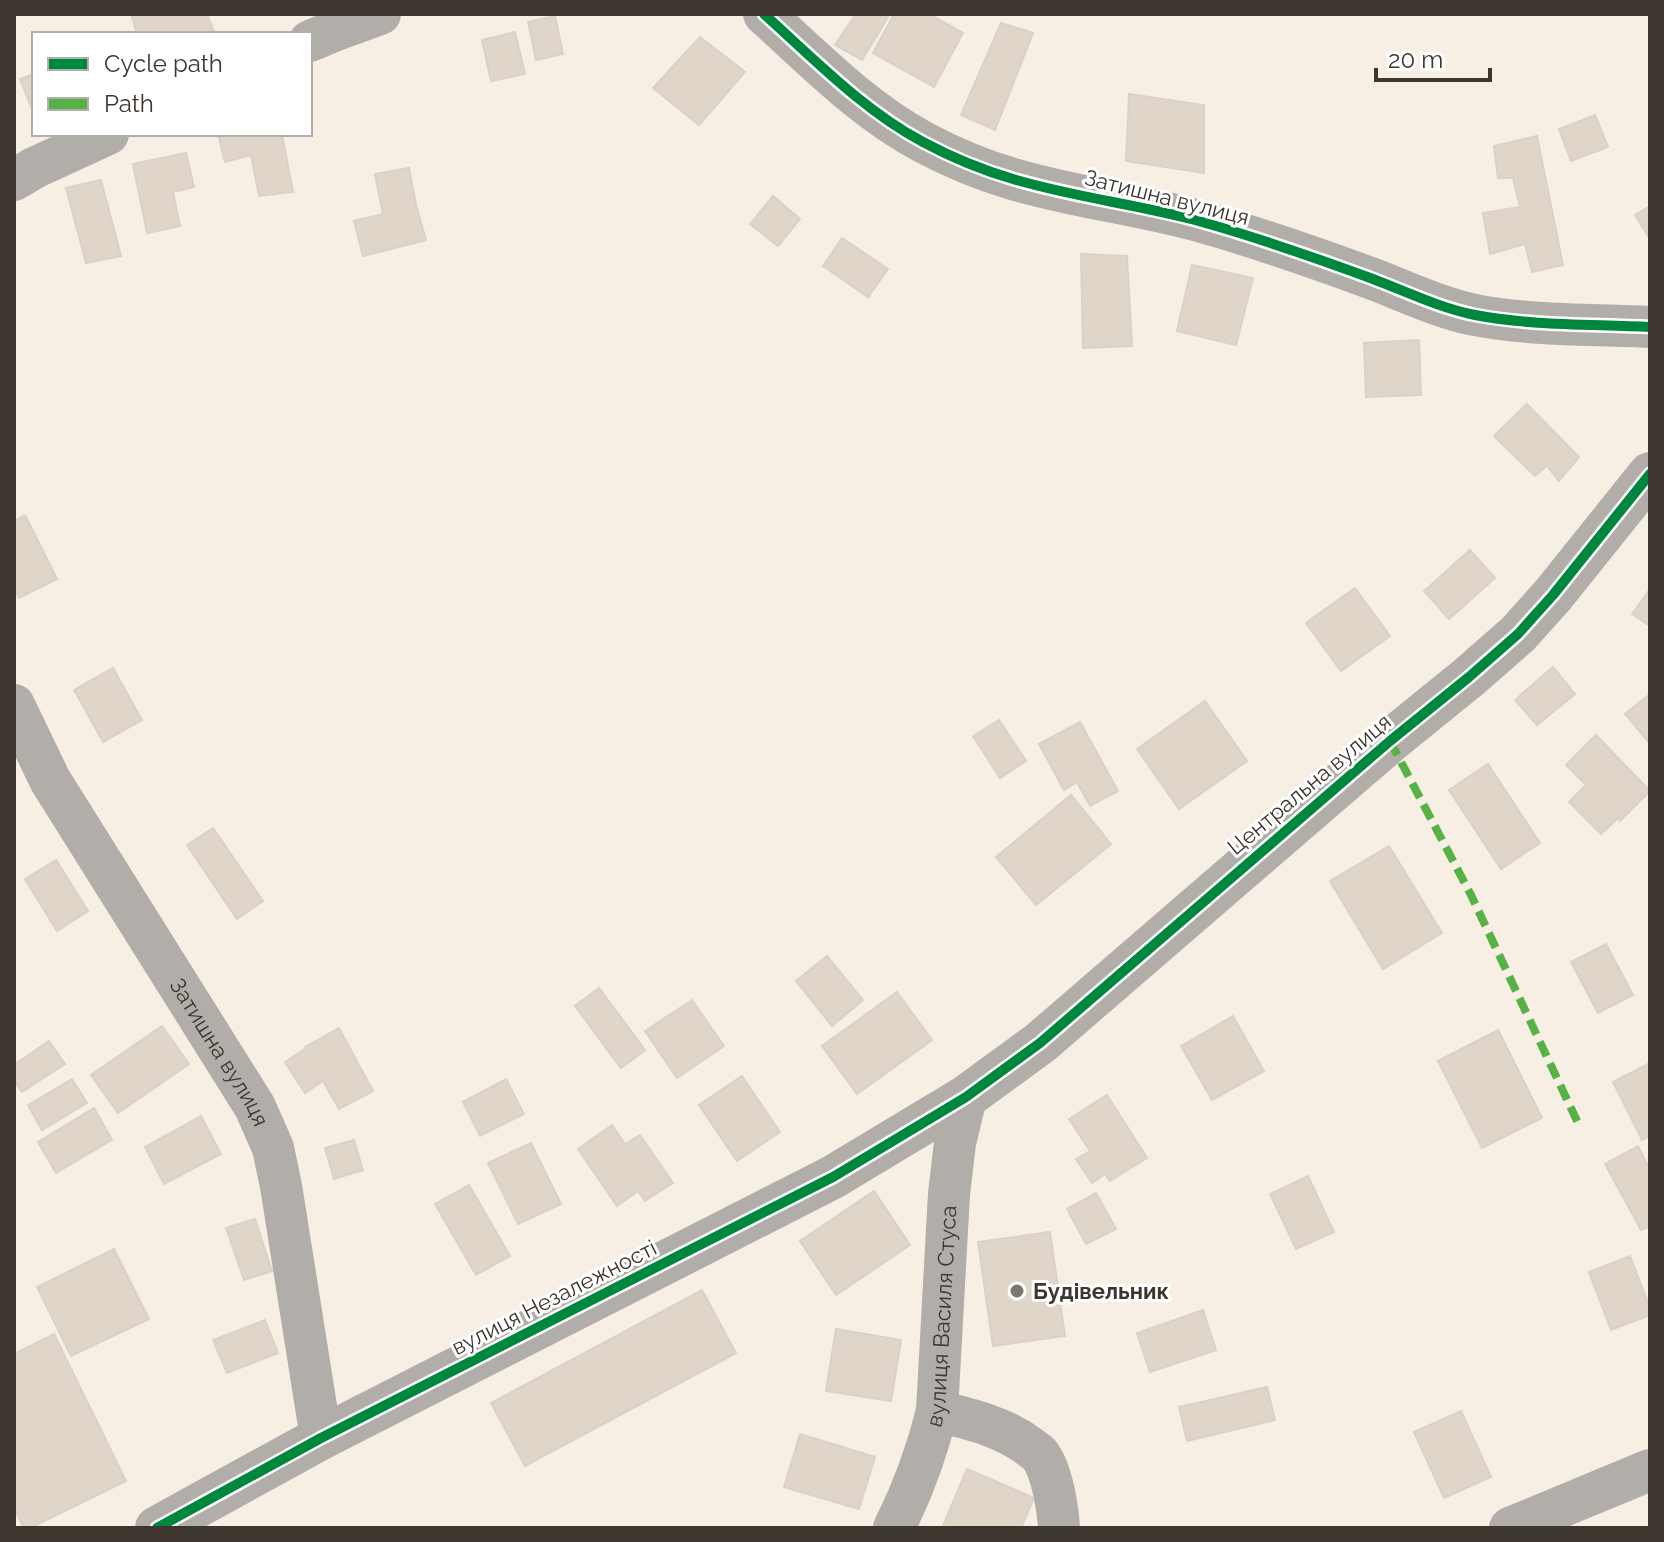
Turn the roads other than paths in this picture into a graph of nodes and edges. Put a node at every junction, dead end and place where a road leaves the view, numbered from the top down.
1 (380, 14) edge
2 (764, 14) edge
3 (312, 40) edge
4 (104, 136) edge
5 (14, 180) edge
6 (1650, 327) edge
7 (1650, 474) edge
8 (14, 705) edge
9 (966, 1097) junction
10 (937, 1411) junction
11 (321, 1438) junction
12 (1650, 1470) edge
13 (157, 1528) edge
14 (894, 1528) edge
15 (1059, 1528) edge
16 (1510, 1528) edge

1 - 3 street
2 - 6 street, Затишна вулиця
4 - 5 street
7 - 9 street, Центральна вулиця
8 - 11 street, Затишна вулиця
9 - 10 street, вулиця Василя Стуса
9 - 11 street, вулиця Незалежності
10 - 14 street, вулиця Василя Стуса
10 - 15 street
11 - 13 street, вулиця Незалежності
12 - 16 street

